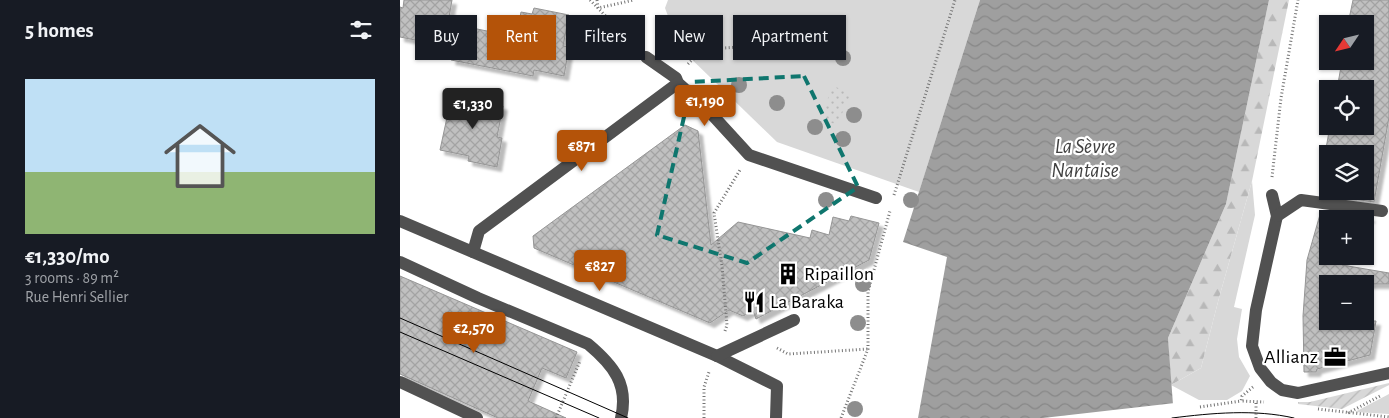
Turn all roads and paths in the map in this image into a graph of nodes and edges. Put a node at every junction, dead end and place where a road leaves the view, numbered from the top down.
1 (590, 0) edge
2 (597, 0) edge
3 (634, 0) edge
4 (955, 0) edge
5 (1298, 0) edge
6 (598, 8) junction
7 (733, 47) edge
8 (646, 58) joint
9 (677, 80) junction
10 (749, 155) junction
11 (1272, 195) joint
12 (876, 198) dead end
13 (1382, 211) dead end
14 (1277, 216) junction
15 (400, 221) edge
16 (473, 252) junction
17 (400, 262) edge
18 (794, 320) dead end
19 (757, 337) junction
20 (868, 349) junction
21 (717, 356) junction
22 (1389, 374) edge
23 (400, 382) edge
24 (1381, 395) dead end
25 (1242, 396) dead end
26 (1241, 401) junction
27 (1200, 407) dead end
28 (1389, 417) edge
29 (477, 418) edge
30 (621, 418) edge
31 (704, 418) edge
32 (776, 418) edge
33 (842, 418) edge
34 (1256, 418) edge

1 - 6 path
2 - 6 path
3 - 6 path
4 - 20 path
5 - 11 path
6 - 8 path
7 - 9 path
8 - 9 street
9 - 10 street
9 - 16 street
10 - 12 street
10 - 21 path
11 - 14 street
13 - 14 street
14 - 22 street
15 - 16 street
16 - 21 street
17 - 30 street
18 - 19 street
19 - 20 path
19 - 21 street
20 - 33 path
21 - 31 path
21 - 32 street
23 - 29 street
24 - 28 path
25 - 26 path
26 - 27 path
26 - 34 path

